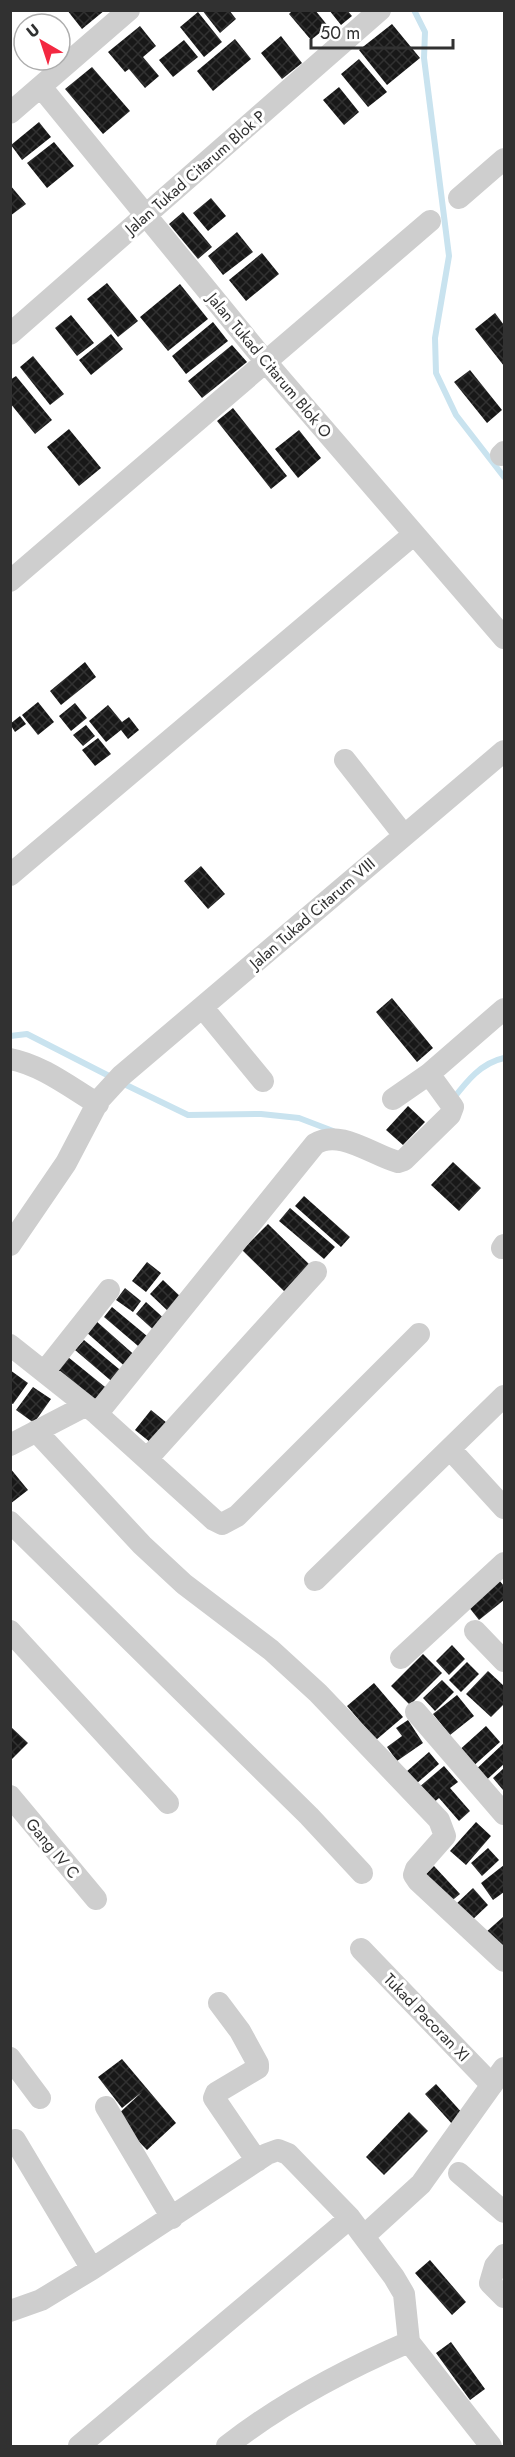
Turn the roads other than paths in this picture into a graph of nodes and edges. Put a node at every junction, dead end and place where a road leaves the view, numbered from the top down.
1 (129, 10) edge
2 (380, 10) edge
3 (41, 87) junction
4 (10, 113) edge
5 (504, 159) edge
6 (459, 198) dead end
7 (145, 216) junction
8 (430, 221) dead end
9 (10, 334) edge
10 (265, 361) junction
11 (413, 535) junction
12 (10, 581) edge
13 (504, 638) edge
14 (504, 751) edge
15 (345, 760) dead end
16 (403, 834) junction
17 (10, 875) edge
18 (203, 1008) junction
19 (504, 1010) edge
20 (10, 1059) edge
21 (263, 1081) dead end
22 (433, 1081) junction
23 (393, 1099) dead end
24 (99, 1102) junction
25 (10, 1245) edge
26 (316, 1272) dead end
27 (110, 1290) dead end
28 (419, 1334) dead end
29 (10, 1345) edge
30 (44, 1372) junction
31 (504, 1396) edge
32 (91, 1410) junction
33 (36, 1431) junction
34 (10, 1445) edge
35 (450, 1449) junction
36 (147, 1460) junction
37 (504, 1508) edge
38 (10, 1522) edge
39 (504, 1563) edge
40 (315, 1580) dead end
41 (10, 1631) edge
42 (475, 1631) dead end
43 (401, 1659) dead end
44 (504, 1661) edge
45 (416, 1712) dead end
46 (10, 1797) edge
47 (168, 1803) dead end
48 (504, 1814) edge
49 (362, 1873) dead end
50 (96, 1899) dead end
51 (361, 1949) dead end
52 (504, 1960) edge
53 (219, 2003) dead end
54 (10, 2058) edge
55 (498, 2077) edge
56 (40, 2098) dead end
57 (106, 2108) dead end
58 (15, 2140) dead end
59 (256, 2161) junction
60 (459, 2173) dead end
61 (504, 2212) edge
62 (172, 2218) junction
63 (357, 2227) junction
64 (504, 2255) edge
65 (92, 2269) junction
66 (504, 2297) edge
67 (10, 2311) edge
68 (409, 2342) junction
69 (504, 2443) edge
70 (79, 2446) edge
71 (227, 2446) edge
72 (491, 2446) edge
73 (500, 2446) edge

1 - 3 street
2 - 7 street, Jalan Tukad Citarum Blok P
3 - 4 street
3 - 7 street, Jalan Tukad Citarum Blok O
5 - 6 street
7 - 9 street, Jalan Tukad Citarum Blok P
7 - 10 street, Jalan Tukad Citarum Blok O
8 - 10 street
10 - 11 street, Jalan Tukad Citarum Blok O
10 - 12 street
11 - 13 street, Jalan Tukad Citarum Blok O
11 - 17 street
14 - 16 street, Jalan Tukad Citarum VIII
15 - 16 street
16 - 18 street, Jalan Tukad Citarum VIII
18 - 21 street
18 - 24 street, Jalan Tukad Citarum VIII
19 - 22 street
20 - 24 street
22 - 23 street
22 - 32 street
24 - 25 street, Jalan Tukad Citarum VIII
26 - 36 street
27 - 30 street
28 - 36 street
29 - 30 street
30 - 32 street
31 - 35 street
32 - 33 street
32 - 36 street
33 - 34 street
33 - 52 street
35 - 37 street
35 - 40 street
38 - 49 street
39 - 43 street
41 - 47 street
42 - 44 street
45 - 48 street
46 - 50 street, Gang IV C
51 - 55 street, Tukad Pacoran XI
53 - 59 street
54 - 56 street
55 - 63 street
57 - 62 street
58 - 65 street
59 - 62 street
59 - 63 street
60 - 61 street
62 - 65 street
63 - 68 street
63 - 70 street
64 - 66 street
65 - 67 street
68 - 71 street
68 - 72 street
69 - 73 street

